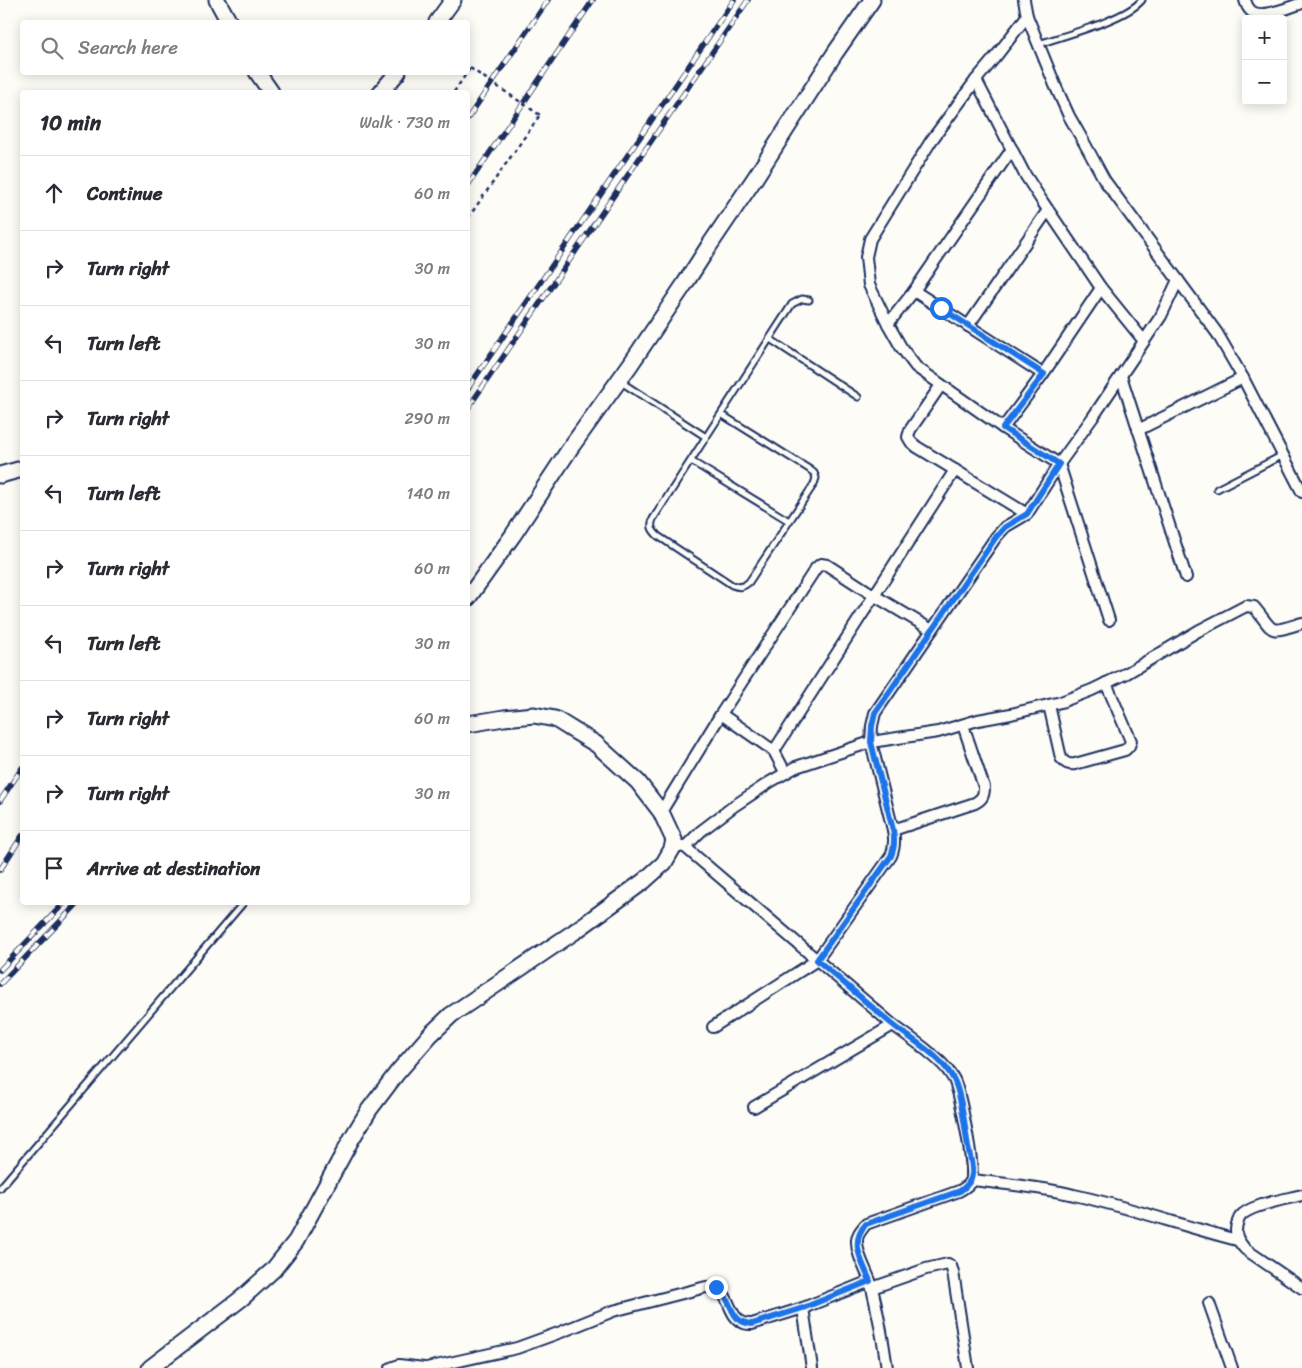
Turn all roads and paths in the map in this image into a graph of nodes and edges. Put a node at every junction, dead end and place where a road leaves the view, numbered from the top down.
1 (217, 0) edge
2 (453, 0) edge
3 (872, 0) edge
4 (1024, 0) edge
5 (1142, 0) edge
6 (1245, 0) edge
7 (1302, 3) edge
8 (1027, 16) junction
9 (228, 20) edge
10 (438, 20) edge
11 (1038, 44) junction
12 (470, 68) edge
13 (258, 75) edge
14 (395, 75) edge
15 (465, 75) edge
16 (976, 80) junction
17 (269, 90) edge
18 (383, 90) edge
19 (455, 90) edge
20 (1012, 148) junction
21 (1048, 210) junction
22 (470, 215) edge
23 (1178, 280) junction
24 (1101, 288) junction
25 (914, 291) junction
26 (809, 300) dead end
27 (888, 324) junction
28 (968, 326) junction
29 (770, 339) junction
30 (1144, 341) junction
31 (1044, 374) junction
32 (1121, 376) junction
33 (1243, 378) junction
34 (619, 380) junction
35 (941, 385) junction
36 (858, 397) dead end
37 (721, 414) junction
38 (1003, 428) junction
39 (1138, 430) junction
40 (706, 437) junction
41 (1283, 455) junction
42 (691, 460) junction
43 (1059, 464) junction
44 (20, 470) edge
45 (955, 470) junction
46 (0, 475) edge
47 (1217, 489) dead end
48 (1302, 492) edge
49 (1027, 514) junction
50 (790, 521) junction
51 (1186, 578) dead end
52 (470, 595) edge
53 (875, 596) junction
54 (1109, 620) dead end
55 (1302, 624) edge
56 (932, 630) junction
57 (1106, 683) junction
58 (1048, 705) junction
59 (721, 714) junction
60 (470, 724) edge
61 (963, 725) junction
62 (871, 742) junction
63 (774, 751) junction
64 (785, 772) junction
65 (661, 812) junction
66 (893, 830) junction
67 (679, 846) junction
68 (241, 905) edge
69 (817, 960) junction
70 (893, 1025) junction
71 (713, 1027) dead end
72 (754, 1107) dead end
73 (972, 1180) junction
74 (0, 1188) edge
75 (1302, 1195) edge
76 (1237, 1240) junction
77 (871, 1284) junction
78 (1302, 1288) edge
79 (1209, 1303) dead end
80 (803, 1308) junction
81 (150, 1368) edge
82 (391, 1368) edge
83 (426, 1368) edge
84 (812, 1368) edge
85 (887, 1368) edge
86 (968, 1368) edge
87 (1232, 1368) edge

1 - 9 street
2 - 10 street
3 - 34 street
4 - 8 street
5 - 11 lane
6 - 7 street
8 - 11 street
8 - 16 street
11 - 23 street
12 - 22 path, bridge
13 - 17 street
14 - 18 street
15 - 19 path, bridge
16 - 20 street
16 - 27 street
20 - 21 street
20 - 25 street
21 - 24 street
21 - 28 street
23 - 30 street
23 - 33 street
24 - 30 street
24 - 31 street
25 - 27 street
25 - 28 street
26 - 29 lane
27 - 35 street
28 - 31 street
29 - 36 lane
29 - 37 lane
30 - 32 street
31 - 38 street
32 - 39 street
32 - 43 street
33 - 39 street
33 - 41 street
34 - 40 lane
34 - 52 street
35 - 38 street
35 - 45 street
37 - 40 lane
37 - 50 lane
38 - 43 street
39 - 51 street
40 - 42 lane
41 - 47 lane
41 - 48 street
42 - 50 lane
42 - 50 lane
43 - 49 street
43 - 54 street
44 - 46 street
45 - 49 street
45 - 53 street
49 - 56 street
53 - 56 street
53 - 59 street
53 - 63 street
55 - 57 street
56 - 62 street
57 - 58 street
57 - 58 street
58 - 61 street
59 - 63 street
59 - 65 street
60 - 65 street
61 - 62 street
61 - 66 street
62 - 64 street
62 - 66 street
63 - 64 street
64 - 67 street
65 - 67 street
66 - 69 street
67 - 69 street
67 - 81 street
68 - 74 lane
69 - 70 street
69 - 71 street
70 - 72 street
70 - 73 street
73 - 76 street
73 - 77 street
75 - 76 street
76 - 78 street
77 - 80 street
77 - 85 street
77 - 86 street
79 - 87 street
80 - 83 street
80 - 84 street
82 - 83 street

